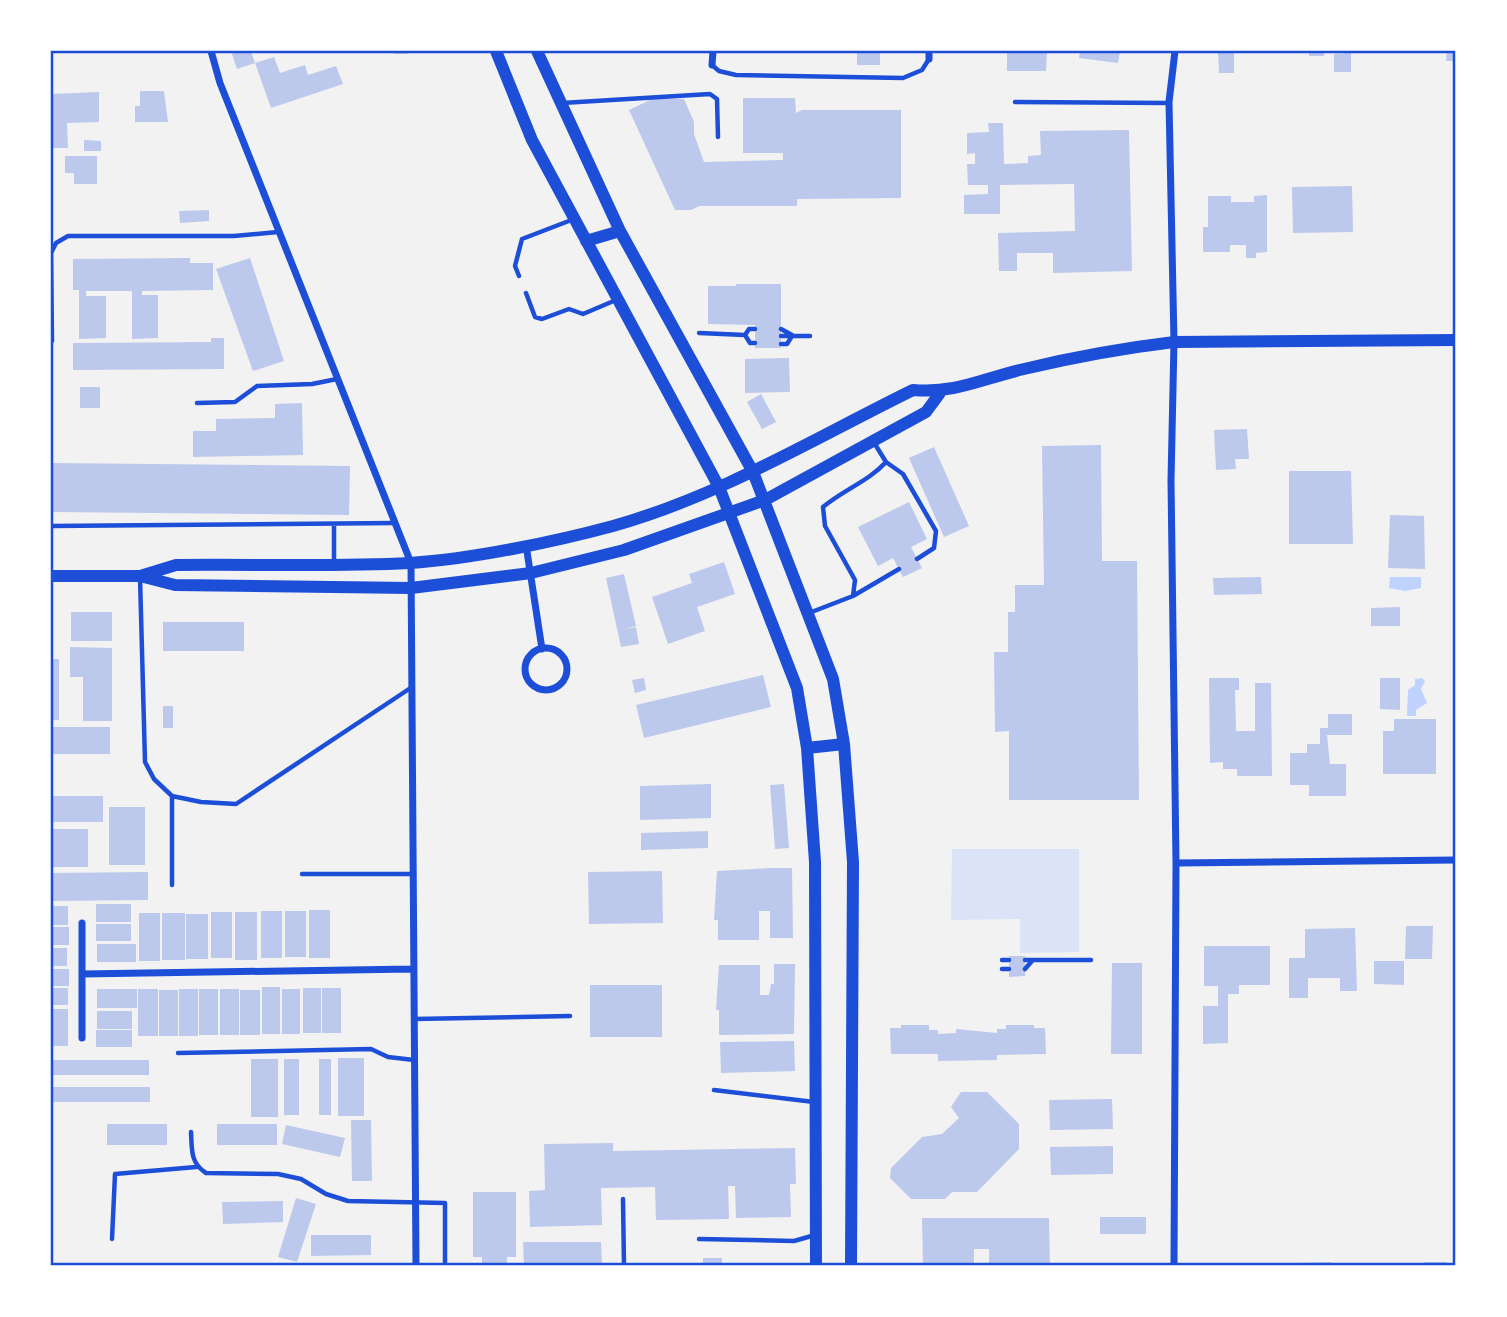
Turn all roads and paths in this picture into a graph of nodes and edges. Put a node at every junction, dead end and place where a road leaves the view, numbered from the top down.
1 (211, 51) edge
2 (394, 51) edge
3 (408, 51) edge
4 (537, 51) edge
5 (713, 51) edge
6 (1175, 51) edge
7 (502, 52) edge
8 (929, 55) edge
9 (712, 65) joint
10 (1015, 102) dead end
11 (561, 103) junction
12 (1169, 103) junction
13 (718, 137) dead end
14 (574, 219) junction
15 (620, 231) junction
16 (279, 232) junction
17 (586, 241) junction
18 (519, 276) dead end
19 (526, 293) dead end
20 (617, 299) junction
21 (755, 332) dead end
22 (781, 332) dead end
23 (699, 334) dead end
24 (745, 335) junction
25 (793, 336) junction
26 (810, 336) dead end
27 (1456, 340) edge
28 (52, 341) edge
29 (1174, 342) junction
30 (755, 343) dead end
31 (781, 344) dead end
32 (338, 379) junction
33 (940, 393) junction
34 (197, 403) dead end
35 (873, 441) junction
36 (886, 462) junction
37 (753, 472) junction
38 (719, 487) junction
39 (765, 500) junction
40 (730, 512) junction
41 (395, 523) junction
42 (334, 524) junction
43 (51, 526) edge
44 (526, 545) junction
45 (917, 559) dead end
46 (411, 563) junction
47 (335, 564) junction
48 (899, 569) dead end
49 (531, 573) junction
50 (51, 576) edge
51 (140, 576) junction
52 (411, 588) junction
53 (853, 596) junction
54 (808, 613) junction
55 (542, 649) junction
56 (412, 687) junction
57 (844, 744) junction
58 (807, 748) junction
59 (172, 796) junction
60 (1456, 860) edge
61 (1176, 863) junction
62 (302, 874) dead end
63 (412, 874) junction
64 (172, 885) dead end
65 (82, 923) dead end
66 (1002, 960) dead end
67 (1009, 960) dead end
68 (1025, 960) dead end
69 (1032, 960) junction
70 (1091, 960) dead end
71 (1002, 969) dead end
72 (1009, 969) dead end
73 (1025, 969) dead end
74 (412, 970) junction
75 (82, 975) junction
76 (570, 1016) dead end
77 (413, 1019) junction
78 (82, 1038) dead end
79 (178, 1053) dead end
80 (414, 1060) junction
81 (714, 1090) dead end
82 (816, 1102) junction
83 (191, 1132) dead end
84 (196, 1167) junction
85 (623, 1199) dead end
86 (415, 1201) junction
87 (816, 1235) junction
88 (699, 1239) dead end
89 (111, 1240) dead end
90 (416, 1266) edge
91 (445, 1266) edge
92 (624, 1266) edge
93 (816, 1266) edge
94 (851, 1266) edge
95 (1174, 1266) edge

1 - 16 street
2 - 3 lane
4 - 11 main road
5 - 9 street
6 - 12 street
7 - 14 main road
8 - 9 lane
10 - 12 lane
11 - 13 lane
11 - 15 main road
12 - 29 street
14 - 17 main road
14 - 18 lane
15 - 17 main road
15 - 37 main road
16 - 28 lane
16 - 32 street
17 - 20 main road
19 - 20 lane
20 - 38 main road
21 - 24 lane
22 - 25 lane
23 - 24 lane
24 - 30 lane
25 - 26 lane
25 - 31 lane
27 - 29 main road
29 - 33 main road
29 - 61 street
32 - 34 lane
32 - 41 street
33 - 35 main road
33 - 37 main road
35 - 36 lane
35 - 39 main road
36 - 45 lane
36 - 53 lane
37 - 38 main road
37 - 39 main road
38 - 40 main road
38 - 44 main road
39 - 40 main road
39 - 54 main road
40 - 49 main road
40 - 58 main road
41 - 42 lane
41 - 46 street
42 - 43 lane
42 - 47 lane
44 - 46 main road
44 - 49 street
46 - 47 main road
46 - 52 street
47 - 51 main road
48 - 53 lane
49 - 52 main road
49 - 55 street
50 - 51 main road
51 - 52 main road
51 - 59 lane
52 - 56 street
53 - 54 lane
54 - 57 main road
55 - 55 street
56 - 59 lane
56 - 63 street
57 - 58 main road
57 - 94 main road
58 - 82 main road
59 - 64 lane
60 - 61 street
61 - 95 street
62 - 63 lane
63 - 74 street
65 - 75 street
66 - 67 lane
68 - 69 lane
69 - 70 lane
69 - 73 lane
71 - 72 lane
74 - 75 street
74 - 77 street
75 - 78 street
76 - 77 lane
77 - 80 street
79 - 80 lane
80 - 86 street
81 - 82 lane
82 - 87 main road
83 - 84 lane
84 - 86 lane
84 - 89 lane
85 - 92 lane
86 - 90 street
86 - 91 lane
87 - 88 lane
87 - 93 main road

